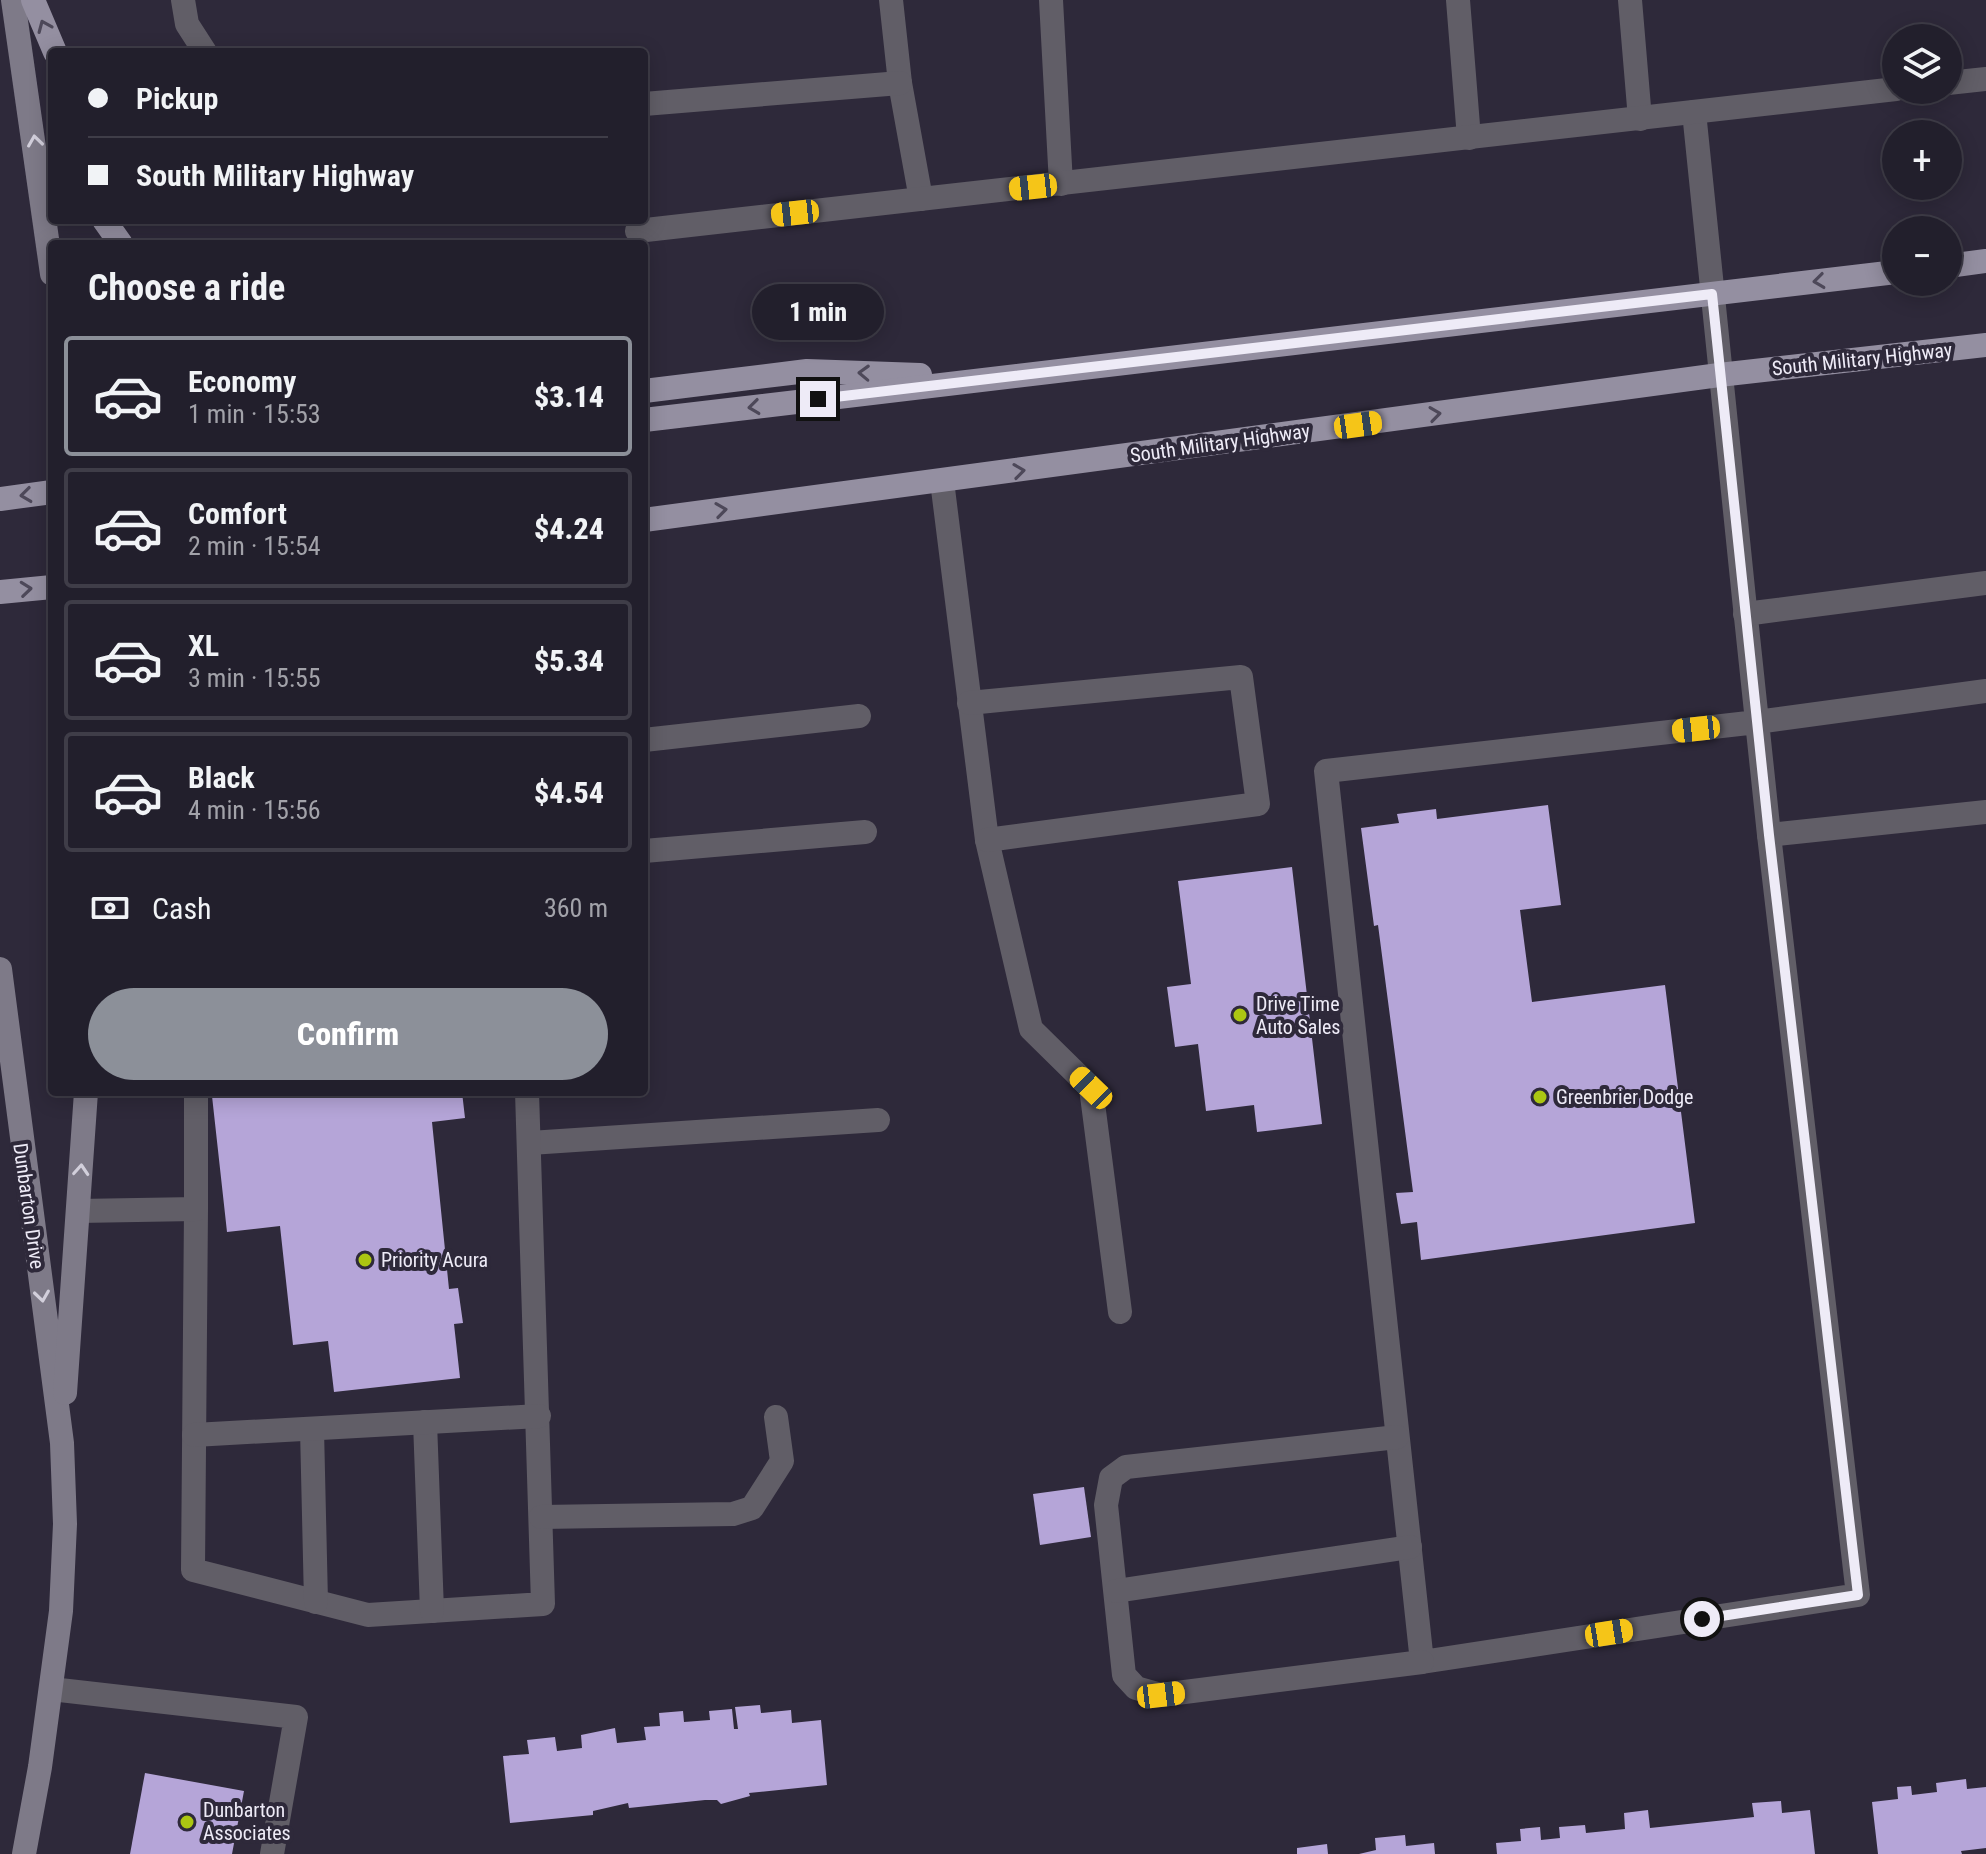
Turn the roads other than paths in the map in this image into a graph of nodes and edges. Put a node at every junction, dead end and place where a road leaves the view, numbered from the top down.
1 (13, 0) edge
2 (33, 0) edge
3 (183, 0) edge
4 (891, 0) edge
5 (1051, 0) edge
6 (1458, 0) edge
7 (1630, 0) edge
8 (53, 48) edge
9 (202, 48) edge
10 (1986, 79) edge
11 (1962, 82) edge
12 (900, 83) junction
13 (1882, 91) edge
14 (648, 104) edge
15 (1694, 112) junction
16 (1640, 119) junction
17 (1469, 138) junction
18 (1061, 184) junction
19 (921, 199) junction
20 (637, 231) dead end
21 (48, 246) edge
22 (1986, 261) edge
23 (1962, 264) edge
24 (1882, 274) edge
25 (1712, 294) junction
26 (1986, 345) edge
27 (1719, 375) junction
28 (998, 378) junction
29 (648, 391) edge
30 (648, 420) edge
31 (942, 481) junction
32 (48, 493) edge
33 (0, 499) edge
34 (648, 519) edge
35 (1986, 583) edge
36 (48, 587) edge
37 (0, 592) edge
38 (1745, 614) junction
39 (1986, 691) edge
40 (969, 703) junction
41 (859, 716) dead end
42 (1757, 722) junction
43 (648, 740) edge
44 (1986, 812) edge
45 (865, 832) dead end
46 (1769, 835) junction
47 (987, 840) junction
48 (648, 851) edge
49 (0, 969) edge
50 (86, 1096) edge
51 (196, 1096) edge
52 (527, 1096) edge
53 (878, 1120) dead end
54 (530, 1143) junction
55 (196, 1209) junction
56 (78, 1211) junction
57 (1120, 1312) dead end
58 (539, 1416) junction
59 (776, 1417) dead end
60 (425, 1422) junction
61 (312, 1429) junction
62 (194, 1435) junction
63 (1397, 1437) junction
64 (62, 1443) junction
65 (541, 1517) junction
66 (1410, 1547) junction
67 (1116, 1591) junction
68 (316, 1602) junction
69 (432, 1611) junction
70 (1422, 1662) junction
71 (51, 1689) junction
72 (24, 1854) edge
73 (272, 1854) edge

21 -> 1 street
8 -> 2 main road
3 - 9 lane
4 - 12 lane
5 - 18 lane
6 - 17 lane
7 - 16 lane
10 - 11 lane
12 - 14 lane
12 - 19 lane
13 - 15 lane
15 - 16 lane
15 - 25 lane
16 - 17 lane
17 - 18 lane
18 - 19 lane
19 - 20 lane
22 - 23 main road
24 -> 25 main road
25 - 27 lane
25 - 28 main road
26 - 27 main road, South Military Highway
31 -> 27 main road, South Military Highway
27 - 38 lane
28 -> 29 main road
28 -> 30 main road
34 -> 31 main road, South Military Highway
31 - 40 lane
32 -> 33 main road
35 - 38 lane
37 -> 36 main road
38 - 42 lane
39 - 42 lane
40 - 47 lane
40 - 47 lane
41 - 43 lane
42 - 46 lane
42 - 63 lane
44 - 46 lane
45 - 48 lane
46 - 70 lane
47 - 57 lane
49 -> 64 street, Dunbarton Drive
56 -> 50 street, Dunbarton Drive
51 - 55 lane
52 - 54 lane
53 - 54 lane
54 - 58 lane
55 - 56 lane
55 - 62 lane
56 - 64 street, Dunbarton Drive
58 - 60 lane
58 - 65 lane
59 - 65 lane
60 - 61 lane
60 - 69 lane
61 - 62 lane
61 - 68 lane
62 - 68 lane
63 - 66 lane
63 - 67 lane
64 - 71 street, Dunbarton Drive
65 - 69 lane
66 - 67 lane
66 - 70 lane
67 - 70 lane
68 - 69 lane
71 - 72 street, Dunbarton Drive
71 - 73 lane

